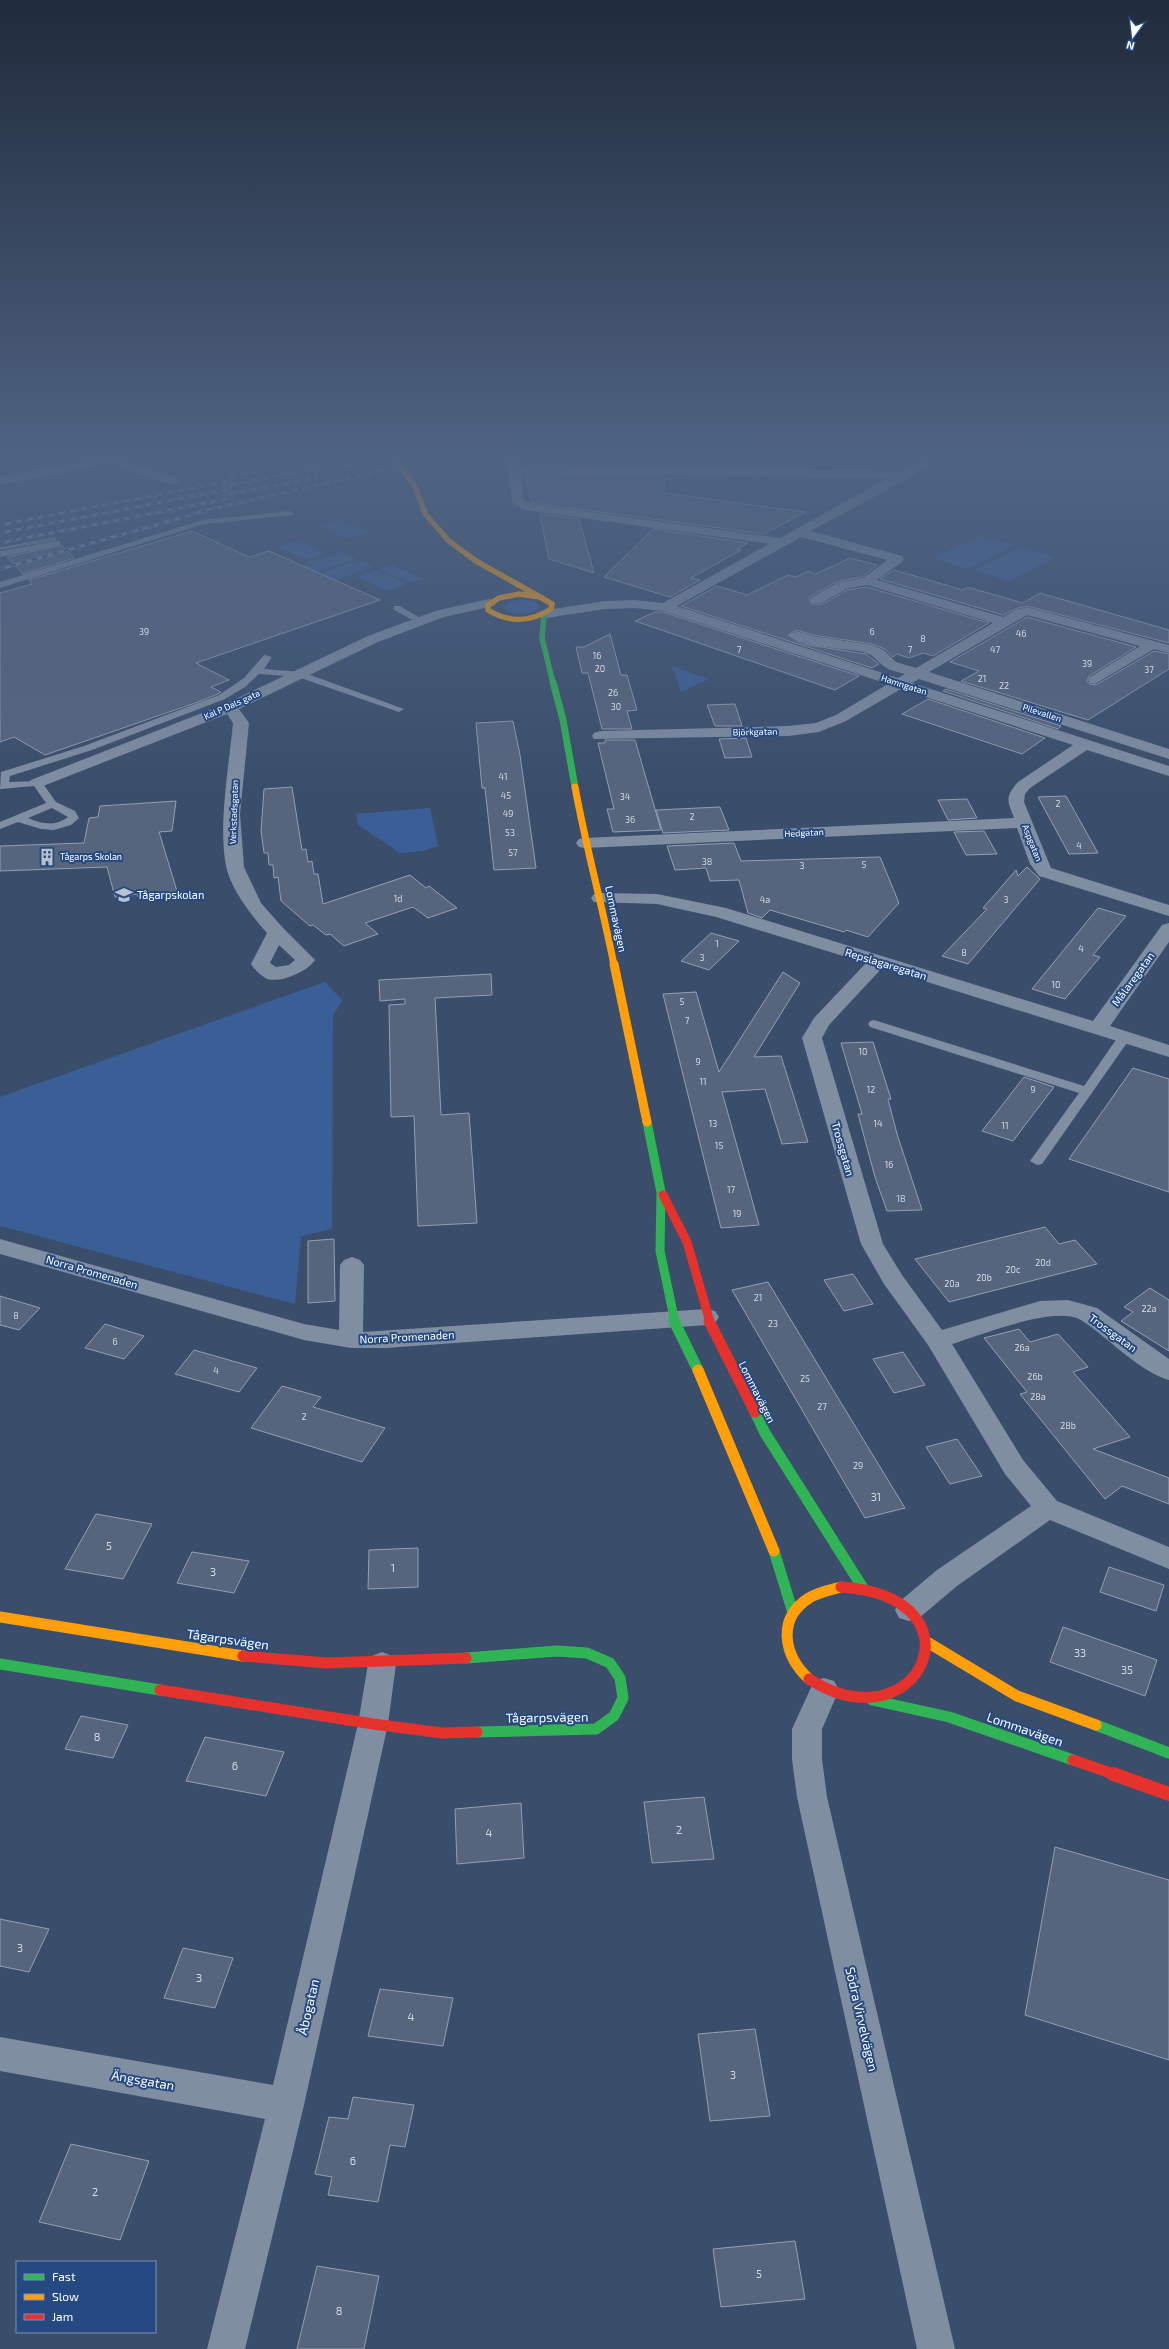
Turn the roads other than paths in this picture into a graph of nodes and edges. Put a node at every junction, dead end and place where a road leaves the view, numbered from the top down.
1 (52, 570) edge
2 (482, 570) edge
3 (492, 570) edge
4 (731, 570) edge
5 (883, 570) edge
6 (490, 580) dead end
7 (867, 581) junction
8 (0, 586) edge
9 (498, 588) dead end
10 (543, 598) junction
11 (494, 600) junction
12 (817, 600) dead end
13 (638, 604) junction
14 (665, 606) junction
15 (397, 608) dead end
16 (716, 608) dead end
17 (545, 614) junction
18 (501, 617) junction
19 (423, 620) junction
20 (1005, 622) junction
21 (522, 629) dead end
22 (533, 640) dead end
23 (1153, 644) junction
24 (1169, 649) edge
25 (544, 652) junction
26 (267, 657) dead end
27 (259, 672) junction
28 (915, 673) junction
29 (299, 674) junction
30 (1096, 680) dead end
31 (898, 683) junction
32 (230, 706) junction
33 (399, 708) dead end
34 (600, 736) dead end
35 (1085, 744) junction
36 (1169, 754) edge
37 (1169, 771) edge
38 (37, 783) junction
39 (2, 785) edge
40 (52, 804) junction
41 (20, 819) junction
42 (1024, 823) junction
43 (0, 826) edge
44 (585, 843) junction
45 (600, 898) junction
46 (1169, 911) edge
47 (1169, 929) edge
48 (277, 933) dead end
49 (878, 961) junction
50 (874, 1024) dead end
51 (1098, 1029) junction
52 (1125, 1037) junction
53 (1169, 1051) edge
54 (1086, 1091) junction
55 (1037, 1160) dead end
56 (662, 1192) junction
57 (0, 1246) edge
58 (352, 1265) dead end
59 (707, 1317) junction
60 (673, 1319) junction
61 (351, 1340) junction
62 (937, 1340) junction
63 (1169, 1371) edge
64 (1048, 1508) junction
65 (1169, 1558) edge
66 (863, 1588) junction
67 (909, 1610) junction
68 (793, 1612) junction
69 (0, 1617) edge
70 (927, 1642) junction
71 (0, 1664) edge
72 (382, 1664) junction
73 (824, 1690) junction
74 (869, 1699) junction
75 (373, 1724) junction
76 (1169, 1753) edge
77 (1169, 1794) edge
78 (0, 2054) edge
79 (286, 2105) junction
80 (226, 2349) edge
81 (936, 2349) edge

1 - 8 lane
2 - 6 street
3 - 10 street
4 - 14 street
5 - 7 street
7 - 12 street
7 - 20 street
9 - 11 street
10 - 11 street
10 - 13 street, Hamngatan
10 - 17 street, Lommavägen
11 - 18 street
11 - 19 street, Kal P Dals gata
13 - 14 street, Hamngatan
13 - 17 street, Hamngatan
14 - 31 street, Hamngatan
15 - 19 lane
16 - 28 street, Pilevallen
17 - 18 street
17 - 25 street, Lommavägen
18 - 19 street, Kal P Dals gata
18 - 21 street
19 - 29 street, Kal P Dals gata
20 - 23 street
20 - 28 street
22 - 25 street, Lommavägen
23 - 24 street
23 - 30 street
25 - 44 street, Lommavägen
26 - 27 lane
27 - 29 lane
27 - 39 lane
28 - 31 street
28 - 36 street, Pilevallen
29 - 32 street, Kal P Dals gata
29 - 33 lane
31 - 34 street, Björkgatan
31 - 35 street, Hamngatan
32 - 38 street, Kal P Dals gata
32 - 48 street, Verkstadsgatan
35 - 37 street, Hamngatan
35 - 42 street, Aspgatan
38 - 39 lane
38 - 40 lane
40 - 41 lane
40 - 41 lane
41 - 43 lane
42 - 44 street, Hedgatan
42 - 46 street, Aspgatan
44 - 45 street, Lommavägen
45 - 49 street, Repslagaregatan
45 - 56 street, Lommavägen
47 - 51 street, Målaregatan
49 - 51 street, Repslagaregatan
49 - 62 street, Trossgatan
50 - 54 lane
51 - 52 street, Repslagaregatan
52 - 53 street, Repslagaregatan
52 - 54 lane
54 - 55 lane
56 - 59 street, Lommavägen
56 - 60 street, Lommavägen
57 - 61 street, Norra Promenaden
58 - 61 street
59 - 60 street, Norra Promenaden
59 - 66 street, Lommavägen
60 - 61 street, Norra Promenaden
60 - 68 street, Lommavägen
62 - 63 street, Trossgatan
62 - 64 street, Trossgatan
64 - 65 street, Trossgatan
64 - 67 street
66 - 67 street, Lommavägen
66 - 68 street, Lommavägen
67 - 70 street, Lommavägen
68 - 73 street, Lommavägen
69 - 72 street, Tågarpsvägen
70 - 74 street, Lommavägen
70 - 76 street
71 - 75 street, Tågarpsvägen
72 - 75 street, Åbogatan
72 - 75 street, Tågarpsvägen
73 - 74 street, Lommavägen
73 - 81 street, Södra Virvelvägen
74 - 77 street, Lommavägen
75 - 79 street, Åbogatan
78 - 79 street, Ängsgatan
79 - 80 street, Åbogatan

